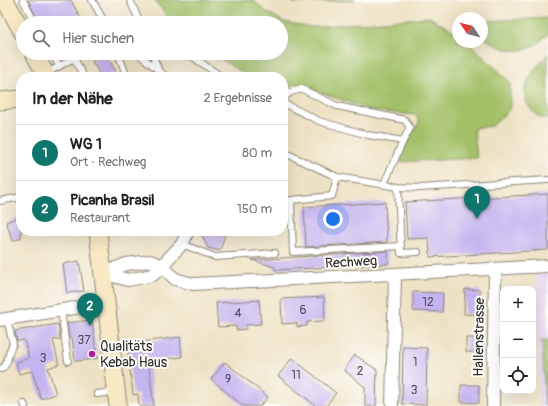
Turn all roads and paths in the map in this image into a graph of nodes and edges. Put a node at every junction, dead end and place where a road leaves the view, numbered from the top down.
1 (5, 0) edge
2 (23, 0) edge
3 (92, 0) edge
4 (130, 0) edge
5 (31, 16) edge
6 (101, 16) edge
7 (137, 16) edge
8 (16, 20) edge
9 (40, 60) edge
10 (51, 60) edge
11 (71, 60) edge
12 (75, 60) edge
13 (120, 60) edge
14 (146, 60) edge
15 (155, 60) edge
16 (197, 60) edge
17 (159, 71) joint
18 (50, 72) edge
19 (81, 72) edge
20 (124, 72) edge
21 (215, 72) edge
22 (288, 94) edge
23 (16, 99) edge
24 (0, 101) edge
25 (288, 106) edge
26 (403, 142) junction
27 (288, 154) edge
28 (338, 177) junction
29 (548, 180) edge
30 (384, 184) junction
31 (398, 187) junction
32 (16, 199) edge
33 (0, 201) edge
34 (99, 236) edge
35 (186, 236) edge
36 (182, 244) junction
37 (401, 246) junction
38 (418, 252) dead end
39 (275, 253) dead end
40 (162, 266) junction
41 (548, 266) edge
42 (495, 269) junction
43 (103, 273) junction
44 (395, 275) junction
45 (106, 303) junction
46 (61, 310) junction
47 (4, 319) edge
48 (68, 361) dead end
49 (2, 369) dead end
50 (97, 394) dead end
51 (116, 402) edge
52 (392, 406) edge
53 (493, 406) edge

1 - 8 main road
2 - 5 lane
3 - 6 lane
4 - 7 lane
9 - 18 main road
10 - 18 lane
11 - 18 lane
12 - 19 lane
13 - 20 lane
14 - 17 lane
15 - 17 lane
16 - 21 lane
22 - 26 lane
23 - 24 main road
25 - 26 lane
26 - 30 lane
27 - 28 lane
28 - 30 lane
28 - 37 lane
29 - 31 lane
30 - 31 lane
31 - 37 lane
32 - 33 lane
34 - 43 main road
35 - 36 street
36 - 39 lane
36 - 40 street
37 - 38 lane
40 - 43 street
40 - 44 street, Rechweg
41 - 42 street, Rechweg
42 - 44 street, Rechweg
42 - 53 street, Hallenstrasse
43 - 45 main road
44 - 52 street
45 - 46 street
45 - 51 main road
46 - 47 street
46 - 48 lane
47 - 49 lane
50 - 51 lane

